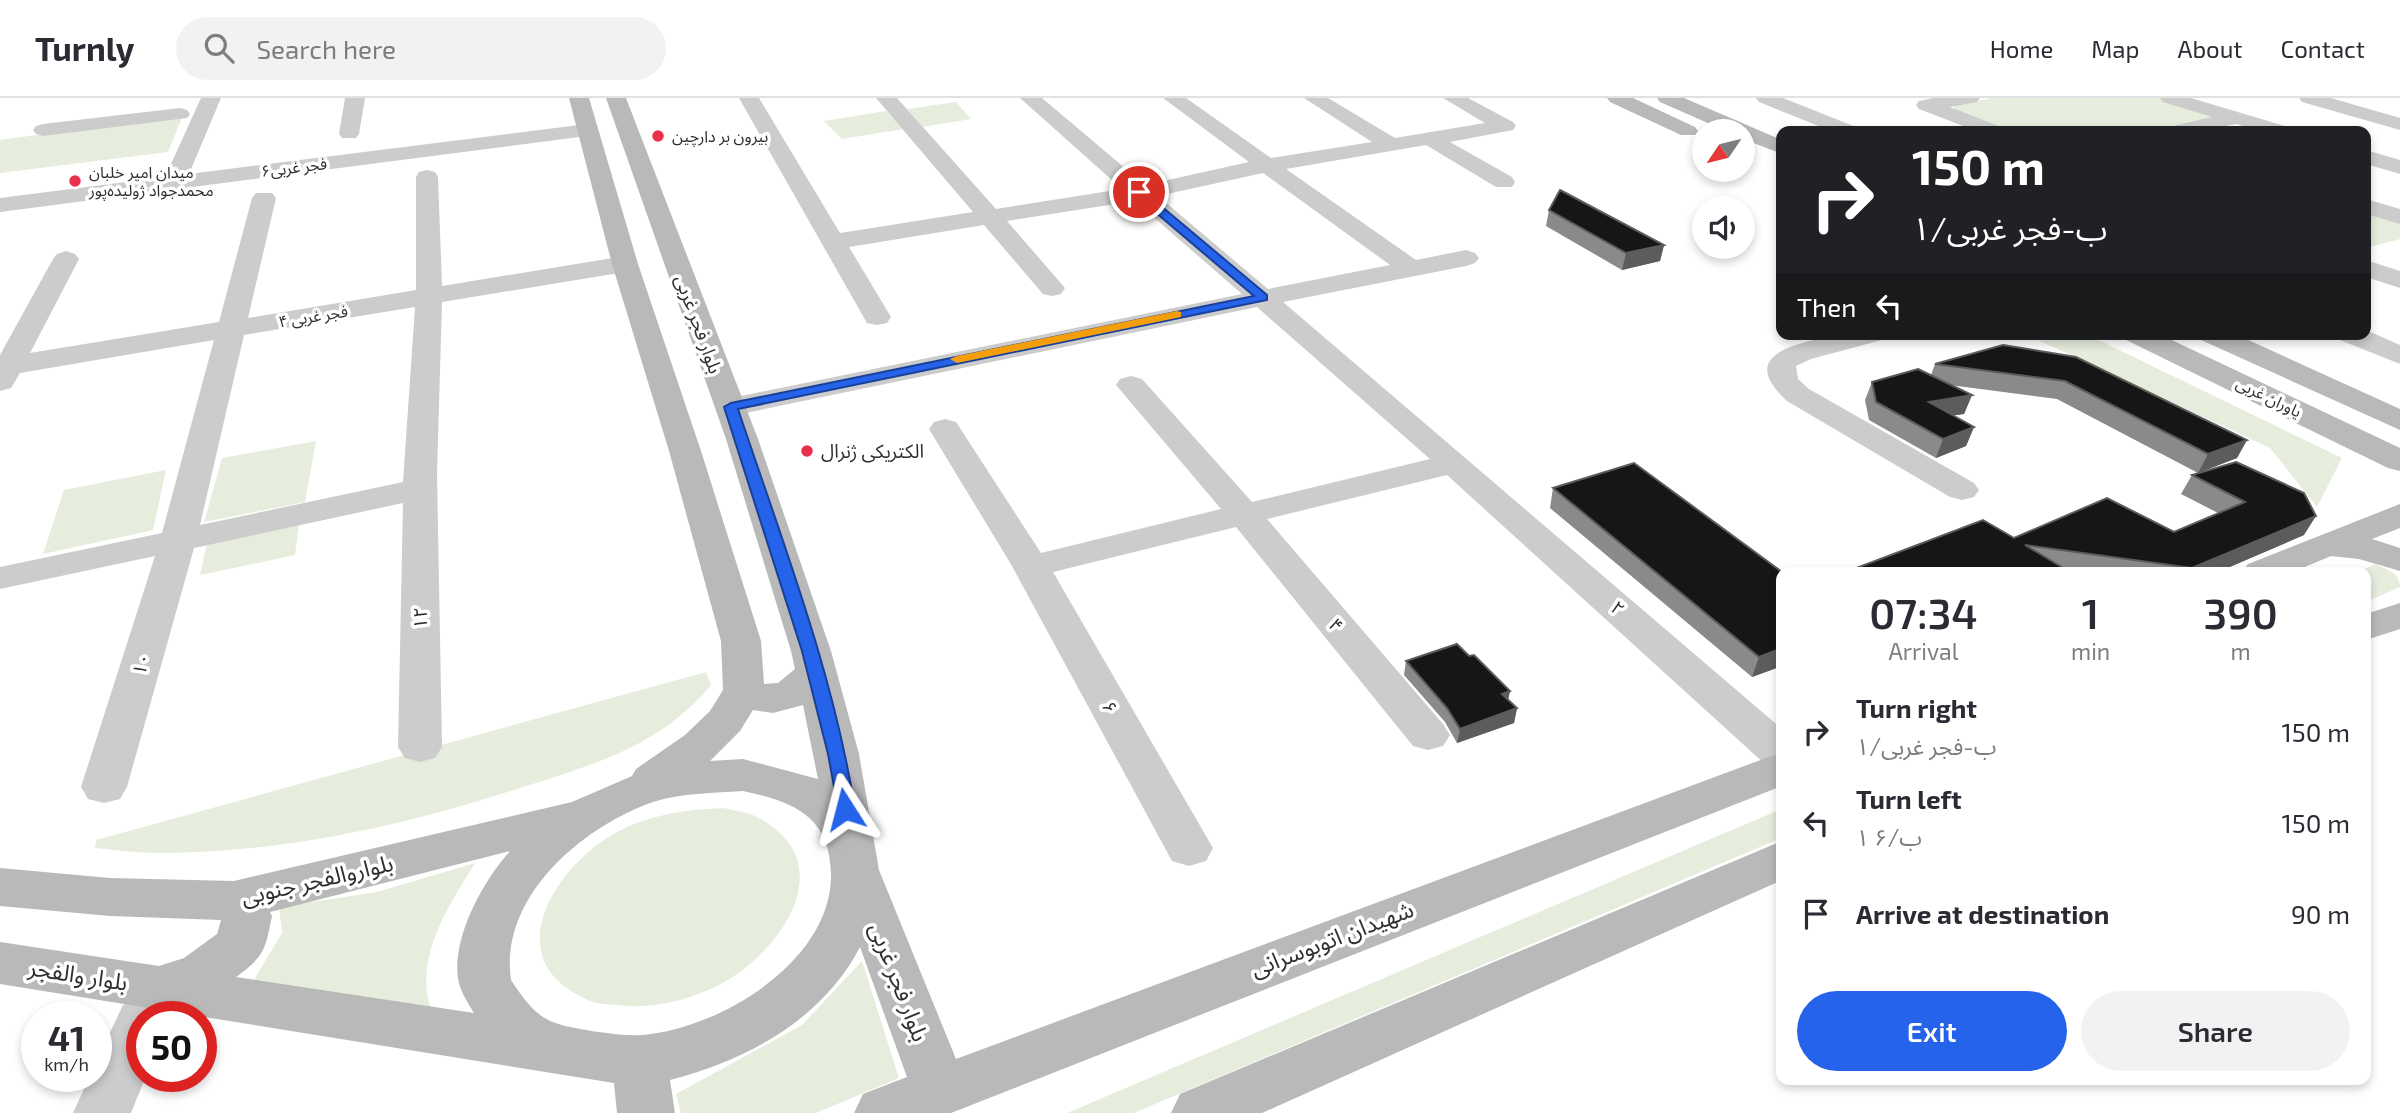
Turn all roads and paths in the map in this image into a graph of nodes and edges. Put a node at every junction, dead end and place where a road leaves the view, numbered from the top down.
1 (355, 98) edge
2 (579, 98) edge
3 (616, 98) edge
4 (749, 98) edge
5 (886, 98) edge
6 (1030, 98) edge
7 (1173, 98) edge
8 (1314, 98) edge
9 (1453, 98) edge
10 (1617, 98) edge
11 (1667, 98) edge
12 (1766, 98) edge
13 (1970, 98) edge
14 (2170, 98) edge
15 (2309, 98) edge
16 (208, 104) edge
17 (58, 109) dead end
18 (180, 114) dead end
19 (2237, 118) junction
20 (2400, 124) edge
21 (1836, 126) edge
22 (1975, 126) edge
23 (2199, 126) edge
24 (2264, 126) edge
25 (587, 130) junction
26 (1692, 132) edge
27 (349, 135) dead end
28 (1430, 139) junction
29 (1392, 145) junction
30 (1776, 145) edge
31 (185, 155) junction
32 (159, 158) dead end
33 (2371, 158) edge
34 (1268, 165) junction
35 (2400, 167) edge
36 (427, 177) dead end
37 (1504, 181) dead end
38 (174, 182) junction
39 (1139, 192) junction
40 (264, 198) dead end
41 (0, 205) edge
42 (2371, 208) edge
43 (991, 216) junction
44 (2400, 217) edge
45 (834, 242) junction
46 (66, 258) dead end
47 (1466, 258) dead end
48 (625, 264) junction
49 (1412, 269) junction
50 (2371, 270) edge
51 (2400, 280) edge
52 (1052, 288) dead end
53 (429, 297) junction
54 (1263, 298) junction
55 (877, 317) dead end
56 (231, 329) junction
57 (1850, 340) edge
58 (2148, 340) edge
59 (2224, 340) edge
60 (2364, 340) edge
61 (2400, 355) edge
62 (3, 372) edge
63 (1131, 385) dead end
64 (731, 407) junction
65 (2400, 421) edge
66 (945, 429) dead end
67 (2400, 461) edge
68 (1454, 463) junction
69 (420, 489) junction
70 (1962, 490) dead end
71 (1244, 514) junction
72 (2400, 515) edge
73 (178, 541) junction
74 (2329, 545) junction
75 (2400, 559) edge
76 (1031, 566) junction
77 (2274, 567) edge
78 (0, 578) edge
79 (2400, 615) edge
80 (2371, 626) edge
81 (815, 672) junction
82 (744, 691) junction
83 (1428, 736) dead end
84 (421, 747) dead end
85 (1776, 749) edge
86 (1776, 770) edge
87 (104, 787) dead end
88 (638, 791) junction
89 (587, 815) junction
90 (1189, 848) dead end
91 (854, 856) junction
92 (1776, 862) edge
93 (0, 887) edge
94 (234, 901) junction
95 (0, 963) edge
96 (159, 1001) edge
97 (126, 1002) edge
98 (217, 1016) edge
99 (543, 1048) junction
100 (126, 1058) edge
101 (641, 1087) edge
102 (940, 1089) junction
103 (102, 1113) edge
104 (883, 1113) edge
105 (1200, 1113) edge

1 - 27 street
2 - 25 main road
3 - 64 main road, بلوار فجر غربی
4 - 45 street
5 - 43 street
6 - 39 street, ۲
7 - 34 street
8 - 29 street
9 - 28 street
10 - 26 main road
11 - 30 main road
12 - 21 street
13 - 22 street
14 - 19 street
15 - 20 street
16 - 31 street
17 - 18 street
19 - 23 street
19 - 24 street
25 - 38 street, فجر غربی۶
25 - 48 main road
28 - 29 street
28 - 37 street
29 - 34 street
31 - 32 street
31 - 38 street
33 - 35 street
34 - 39 street
34 - 49 street
36 - 53 street, ۱۲
38 - 41 street, فجر غربی۶
39 - 43 street
39 - 54 street, ۲
40 - 56 street, ۱۰
42 - 44 street
43 - 45 street
43 - 52 street
45 - 55 street
46 - 62 street
47 - 49 street
48 - 53 street, ۴ فجر غربی
48 - 82 main road
49 - 54 street
50 - 51 street
53 - 56 street, ۴ فجر غربی
53 - 69 street, ۱۲
54 - 64 street
54 - 68 street, ۲
56 - 62 street, ۴ فجر غربی
56 - 73 street, ۱۰
57 - 70 street
58 - 67 main road, یاوران غربی
59 - 65 main road, یاوران غربی
60 - 61 street
63 - 71 street, ۴
64 - 81 main road, بلوار فجر غربی
66 - 76 street, ۶
68 - 71 street
68 - 85 street, ۲
69 - 73 street
69 - 84 street, ۱۲
71 - 76 street
71 - 83 street, ۴
72 - 74 main road
73 - 78 street
73 - 87 street, ۱۰
74 - 75 main road
74 - 77 main road
76 - 90 street, ۶
79 - 80 main road
81 - 82 main road
81 - 91 main road, بلوار فجر غربی
82 - 88 main road
86 - 102 main road, شهیدان اتوبوسرانی
88 - 89 main road
88 - 91 main road
89 - 94 main road, بلواروالفجر جنوبی
89 - 99 main road
91 - 101 main road, بلوار والفجر
91 - 102 main road, بلوار فجر غربی
92 - 105 main road
93 - 94 main road, بلواروالفجر جنوبی
94 - 96 main road
95 - 97 main road, بلوار والفجر
98 - 99 main road, بلوار والفجر
99 - 101 main road, بلوار والفجر
100 - 103 street
102 - 104 main road, شهیدان اتوبوسرانی

